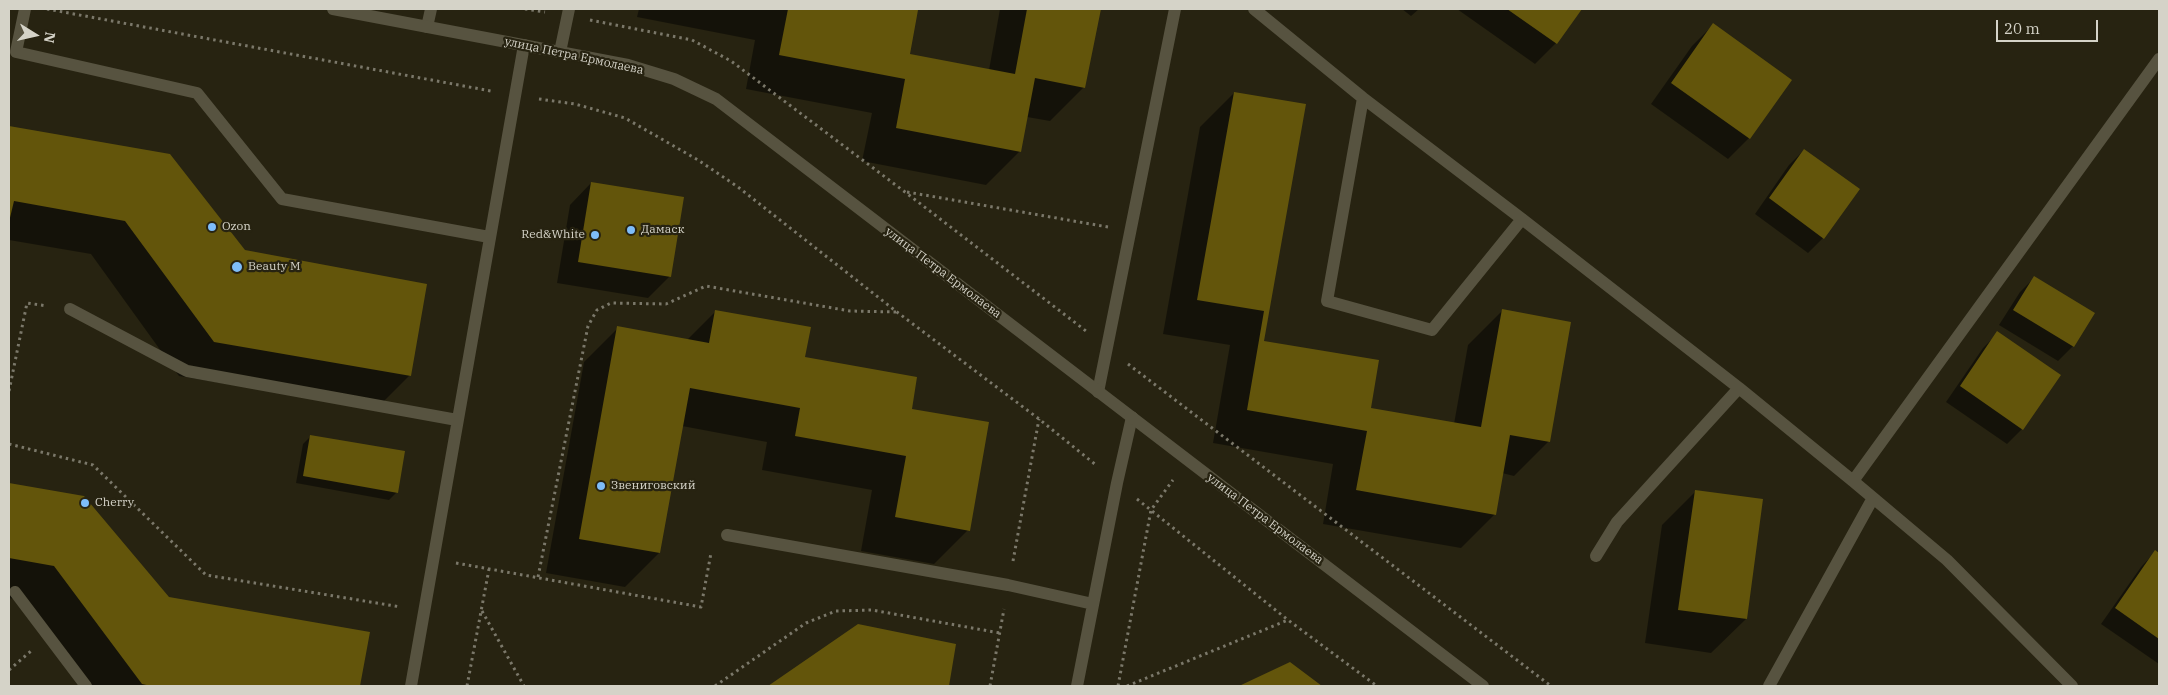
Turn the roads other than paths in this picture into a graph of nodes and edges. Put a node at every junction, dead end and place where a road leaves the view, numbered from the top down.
1 (25, 9) edge
2 (333, 9) edge
3 (430, 9) edge
4 (1175, 9) edge
5 (1254, 9) edge
6 (568, 12) edge
7 (427, 27) junction
8 (524, 45) junction
9 (560, 52) junction
10 (2159, 58) edge
11 (1363, 98) junction
12 (1522, 219) junction
13 (489, 237) junction
14 (70, 309) road end
15 (1739, 388) junction
16 (1098, 392) junction
17 (1132, 417) junction
18 (457, 420) junction
19 (1853, 481) junction
20 (1873, 498) junction
21 (727, 535) road end
22 (1596, 556) dead end
23 (15, 592) dead end
24 (1094, 604) junction
25 (86, 686) edge
26 (411, 686) edge
27 (1077, 686) edge
28 (1483, 686) edge
29 (1769, 686) edge
30 (2072, 686) edge

1 - 13 street
2 - 7 street, улица Петра Ермолаева
3 - 7 street
4 - 16 street
5 - 11 street
6 - 9 street
7 - 8 street, улица Петра Ермолаева
8 - 9 street, улица Петра Ермолаева
8 - 13 street
9 - 16 street, улица Петра Ермолаева
10 - 19 street
11 - 12 street
11 - 12 street
12 - 15 street
13 - 18 street
14 - 18 street
15 - 19 street
15 - 22 street
16 - 17 street, улица Петра Ермолаева
17 - 24 street
17 - 28 street, улица Петра Ермолаева
18 - 26 street
19 - 20 street
20 - 29 street
20 - 30 street
21 - 24 street
23 - 25 street
24 - 27 street

